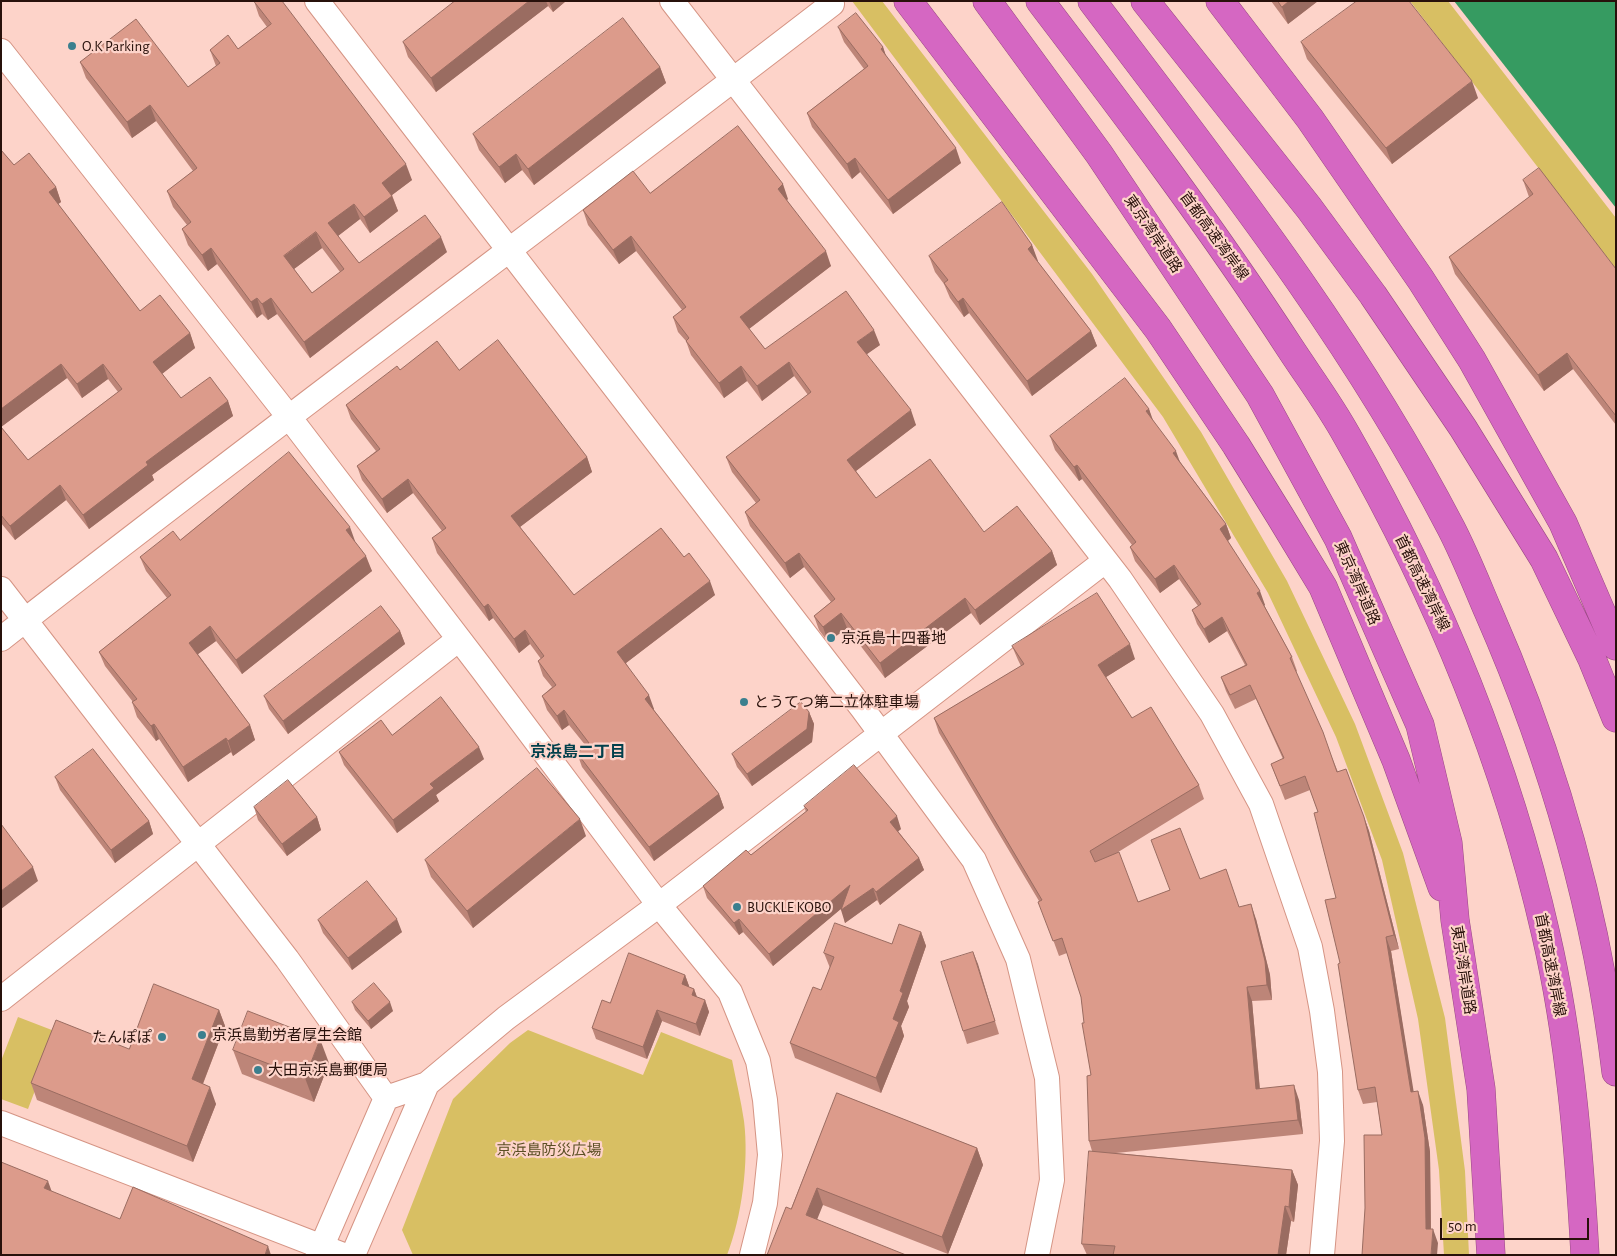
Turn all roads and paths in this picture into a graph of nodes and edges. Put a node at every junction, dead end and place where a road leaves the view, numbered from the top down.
1 (317, 1) edge
2 (672, 1) edge
3 (908, 1) edge
4 (987, 1) edge
5 (1040, 1) edge
6 (1092, 1) edge
7 (1145, 1) edge
8 (1220, 1) edge
9 (832, 4) dead end
10 (1, 51) edge
11 (733, 81) junction
12 (510, 252) junction
13 (289, 417) junction
14 (1104, 561) junction
15 (1, 589) edge
16 (26, 620) junction
17 (1, 639) edge
18 (459, 639) junction
19 (1616, 646) edge
20 (1616, 718) edge
21 (882, 734) junction
22 (199, 844) junction
23 (659, 906) junction
24 (1455, 920) junction
25 (1, 999) edge
26 (1616, 1072) edge
27 (427, 1084) junction
28 (386, 1098) junction
29 (1, 1123) edge
30 (319, 1251) edge
31 (343, 1255) edge
32 (353, 1255) edge
33 (752, 1255) edge
34 (1038, 1255) edge
35 (1322, 1255) edge
36 (1491, 1255) edge
37 (1585, 1255) edge

1 - 12 street
2 - 11 street
3 - 24 highway
4 - 24 highway, 東京湾岸道路
5 - 37 highway, 首都高速湾岸線
6 - 26 highway
7 - 20 highway
8 - 19 highway
9 - 11 street
10 - 13 street
11 - 12 street
11 - 14 street
12 - 13 street
12 - 21 street
13 - 16 street
13 - 18 street
14 - 21 street
14 - 35 street
15 - 16 street
16 - 17 street
16 - 22 street
18 - 22 street
18 - 23 street
21 - 23 street
21 - 34 street
22 - 25 street
22 - 28 street
23 - 27 street
23 - 33 street
24 - 36 highway, 東京湾岸道路
27 - 28 street
27 - 32 street
28 - 30 street
29 - 30 street
30 - 31 street

